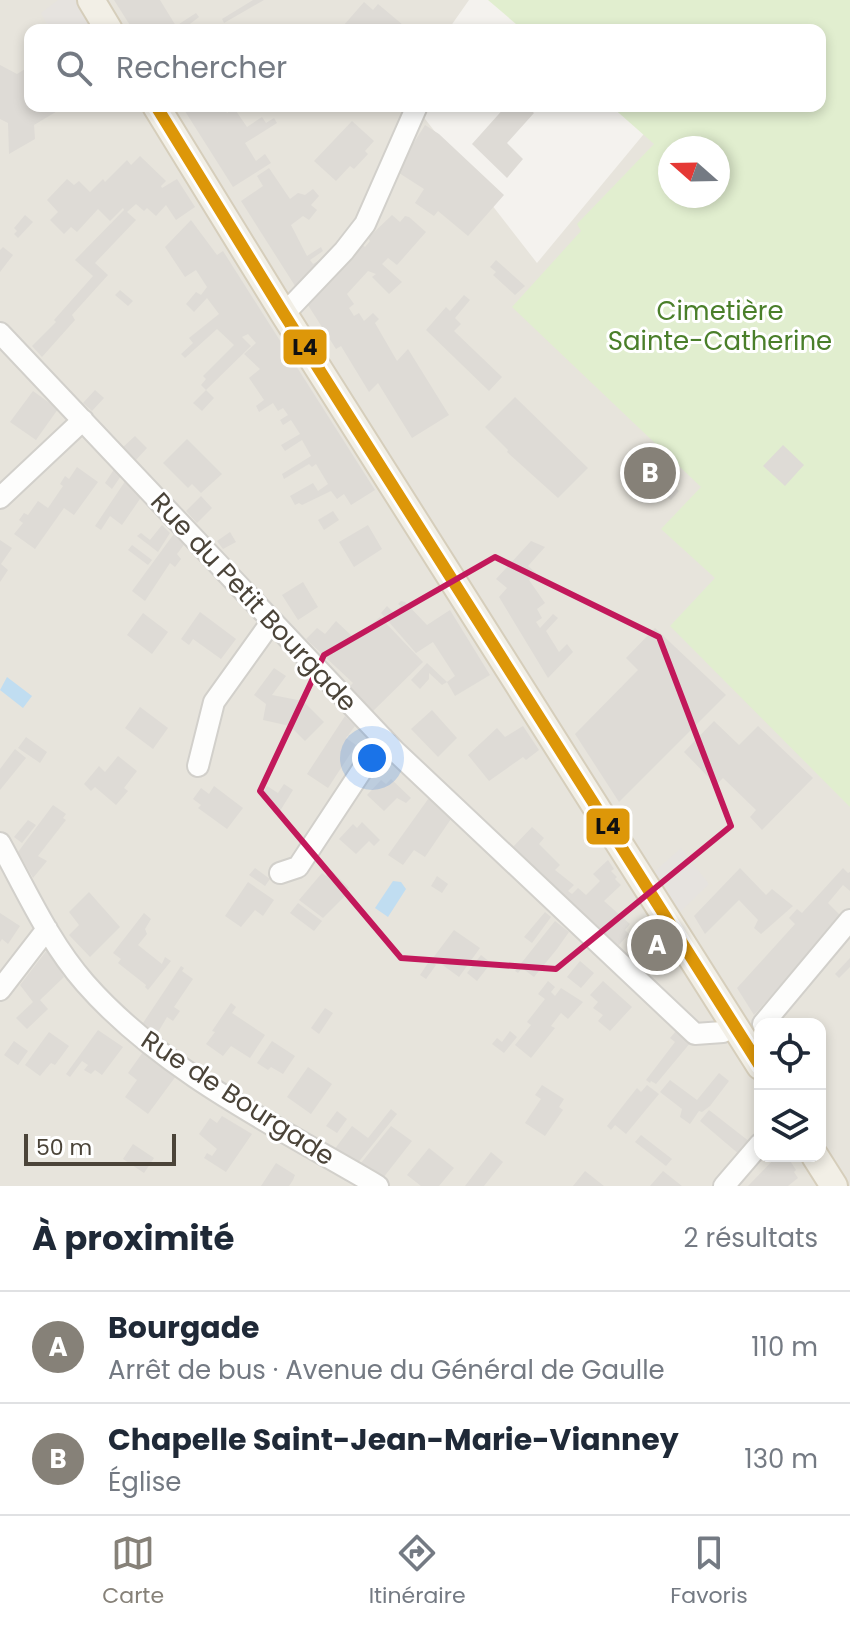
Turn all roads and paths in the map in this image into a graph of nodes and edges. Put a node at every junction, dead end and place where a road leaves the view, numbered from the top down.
1 (91, 0) edge
2 (105, 24) edge
3 (160, 112) edge
4 (414, 112) edge
5 (284, 314) junction
6 (0, 333) edge
7 (83, 420) junction
8 (0, 498) edge
9 (272, 621) junction
10 (383, 738) junction
11 (198, 766) dead end
12 (0, 843) edge
13 (280, 873) dead end
14 (850, 920) edge
15 (47, 929) junction
16 (0, 990) edge
17 (751, 1030) edge
18 (754, 1151) edge
19 (819, 1162) edge
20 (378, 1186) edge
21 (724, 1186) edge
22 (834, 1186) edge

1 - 2 main road
3 - 5 main road
4 - 5 street
5 - 17 main road
6 - 7 street, Rue du Petit Bourgade
7 - 8 street
7 - 9 street, Rue du Petit Bourgade
9 - 10 street, Rue du Petit Bourgade
9 - 11 street
10 - 13 street
10 - 17 street, Rue du Petit Bourgade
12 - 15 street, Rue de Bourgade
14 - 17 street
15 - 16 street
15 - 20 street, Rue de Bourgade
18 - 21 street
19 - 22 main road

